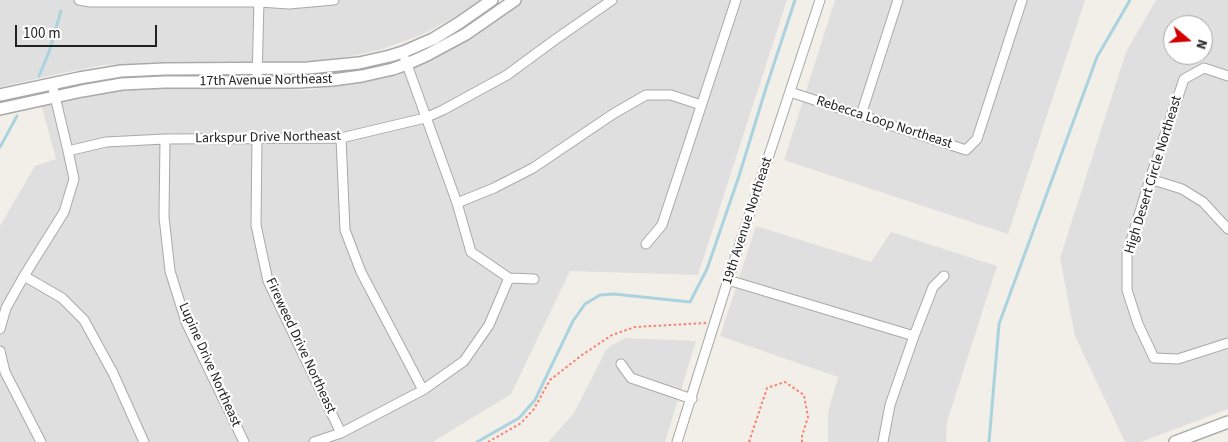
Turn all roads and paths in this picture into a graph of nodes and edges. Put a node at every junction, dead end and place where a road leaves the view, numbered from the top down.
1 (79, 0) edge
2 (334, 0) edge
3 (492, 0) edge
4 (515, 0) edge
5 (612, 0) edge
6 (736, 0) edge
7 (820, 0) edge
8 (898, 0) edge
9 (1022, 0) edge
10 (138, 1) edge
11 (259, 1) edge
12 (403, 52) junction
13 (407, 64) junction
14 (257, 70) junction
15 (1228, 76) edge
16 (257, 82) junction
17 (52, 84) junction
18 (790, 92) junction
19 (0, 95) edge
20 (55, 97) junction
21 (701, 105) junction
22 (0, 109) edge
23 (861, 115) junction
24 (425, 118) junction
25 (257, 138) junction
26 (340, 138) junction
27 (165, 139) junction
28 (68, 151) junction
29 (1150, 179) junction
30 (457, 203) junction
31 (1228, 229) edge
32 (646, 244) dead end
33 (24, 276) junction
34 (944, 276) dead end
35 (510, 278) junction
36 (534, 279) dead end
37 (728, 280) junction
38 (715, 322) junction
39 (0, 329) edge
40 (914, 336) junction
41 (1228, 342) edge
42 (0, 351) edge
43 (621, 364) dead end
44 (423, 390) junction
45 (692, 399) junction
46 (1228, 422) edge
47 (341, 433) junction
48 (41, 442) edge
49 (144, 442) edge
50 (244, 442) edge
51 (314, 442) edge
52 (488, 442) edge
53 (677, 442) edge
54 (749, 442) edge
55 (802, 442) edge
56 (883, 442) edge
57 (1175, 442) edge

1 - 10 street
2 - 11 street
3 - 12 street, 17th Avenue Northeast
4 - 13 street, 17th Avenue Northeast
5 - 24 street, Larkspur Drive Northeast
6 - 21 street
7 - 18 street, 19th Avenue Northeast
8 - 23 street
9 - 23 street, Rebecca Loop Northeast
10 - 11 street
11 - 14 street
12 - 13 street
12 - 14 street, 17th Avenue Northeast
13 - 16 street, 17th Avenue Northeast
13 - 24 street
14 - 16 street
14 - 17 street, 17th Avenue Northeast
15 - 29 street, High Desert Circle Northeast
16 - 20 street, 17th Avenue Northeast
17 - 19 street, 17th Avenue Northeast
17 - 20 street
18 - 23 street, Rebecca Loop Northeast
18 - 37 street, 19th Avenue Northeast
20 - 22 street, 17th Avenue Northeast
20 - 28 street
21 - 30 street
21 - 32 street
24 - 26 street, Larkspur Drive Northeast
24 - 30 street
25 - 26 street, Larkspur Drive Northeast
25 - 27 street, Larkspur Drive Northeast
25 - 47 street, Fireweed Drive Northeast
26 - 44 street
27 - 28 street, Larkspur Drive Northeast
27 - 50 street, Lupine Drive Northeast
28 - 33 street
29 - 31 street
29 - 41 street, High Desert Circle Northeast
30 - 35 street
33 - 39 street
33 - 49 street
34 - 40 street
35 - 36 street
35 - 44 street
37 - 38 street, 19th Avenue Northeast
37 - 40 street
38 - 45 street, 19th Avenue Northeast
38 - 52 path
40 - 56 street
42 - 48 street
43 - 45 street
44 - 47 street
45 - 53 street, 19th Avenue Northeast
46 - 57 street
47 - 51 street
54 - 55 path

